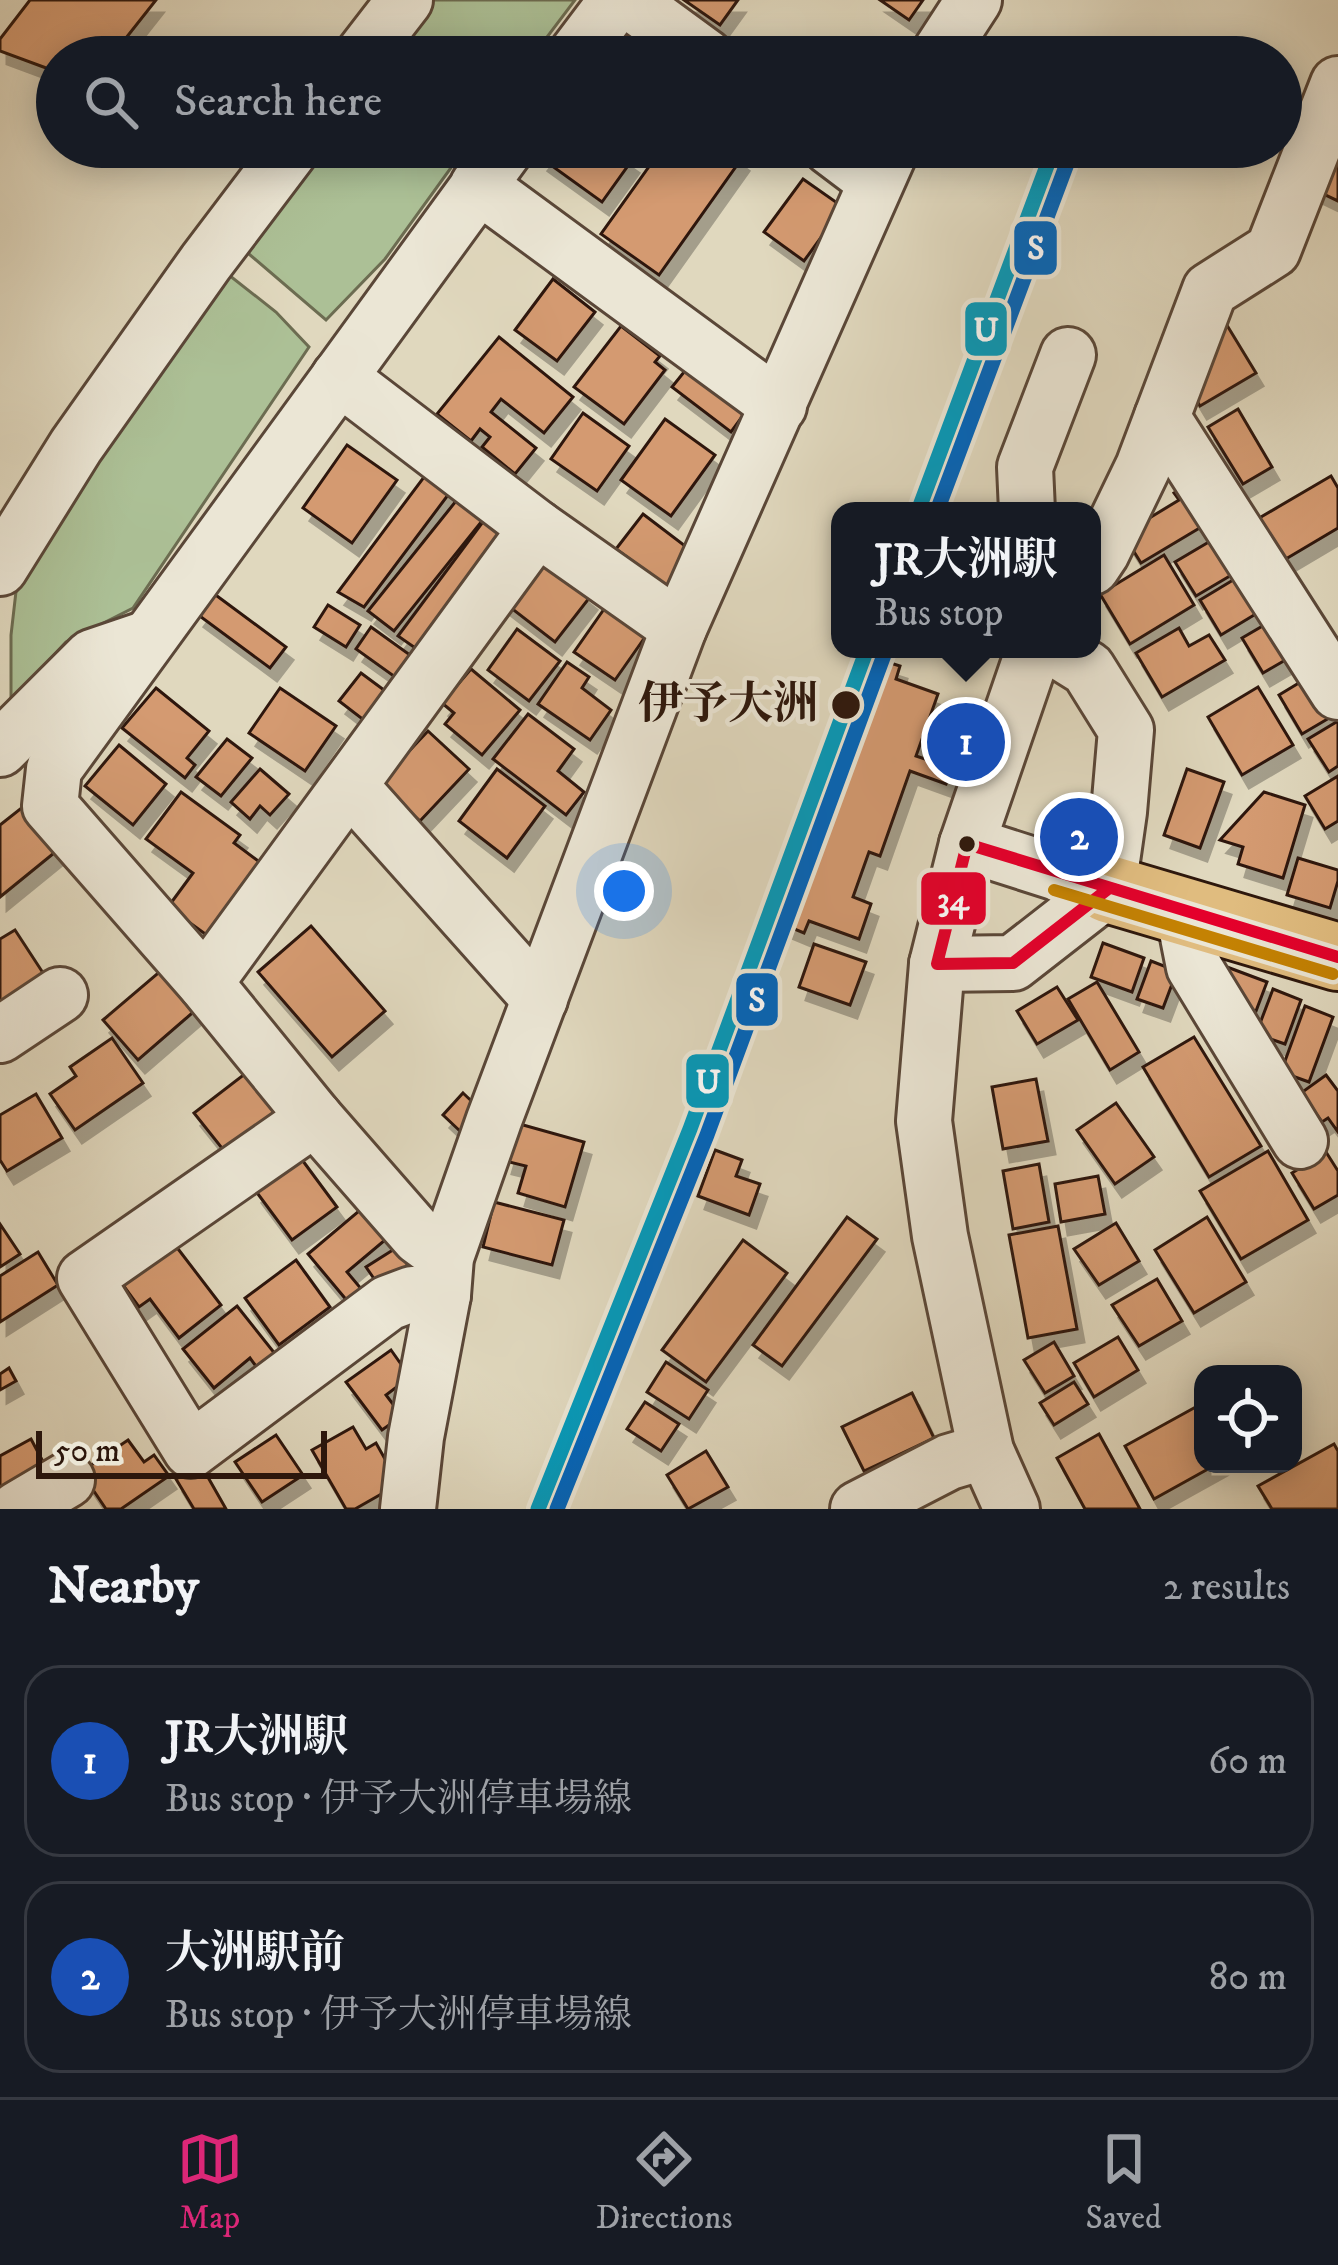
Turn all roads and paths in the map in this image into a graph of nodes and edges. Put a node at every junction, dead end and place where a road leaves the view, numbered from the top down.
1 (405, 0) edge
2 (617, 0) edge
3 (628, 0) edge
4 (974, 0) edge
5 (378, 36) edge
6 (590, 36) edge
7 (677, 36) edge
8 (951, 36) edge
9 (1338, 84) edge
10 (277, 168) edge
11 (491, 168) edge
12 (494, 168) edge
13 (882, 168) edge
14 (1068, 355) dead end
15 (339, 377) junction
16 (779, 406) junction
17 (1162, 417) junction
18 (1027, 502) edge
19 (537, 528) junction
20 (1101, 554) edge
21 (0, 568) edge
22 (679, 628) junction
23 (150, 637) junction
24 (1031, 658) edge
25 (1070, 658) edge
26 (1338, 692) edge
27 (0, 749) edge
28 (350, 786) junction
29 (967, 844) junction
30 (1108, 889) junction
31 (1183, 911) junction
32 (1338, 957) edge
33 (938, 964) junction
34 (205, 983) junction
35 (61, 995) dead end
36 (540, 999) junction
37 (0, 1035) edge
38 (315, 1118) junction
39 (1300, 1141) dead end
40 (445, 1276) junction
41 (986, 1450) junction
42 (67, 1480) dead end
43 (18, 1509) edge
44 (408, 1509) edge
45 (858, 1509) edge
46 (1012, 1509) edge

1 - 5 street
2 - 6 street
3 - 7 street
4 - 8 street
9 - 17 street
10 - 21 street
11 - 15 street
12 - 16 street
13 - 16 street
14 - 18 street
15 - 19 street
15 - 23 street
16 - 22 street
17 - 20 street
17 - 26 street
19 - 22 street
19 - 28 street
22 - 36 street
23 - 27 street
23 - 34 street
24 - 29 street
25 - 30 street
28 - 34 street
28 - 36 street
29 - 30 street
29 - 33 street
30 - 31 main road
30 - 33 street
31 - 32 main road
31 - 39 street
33 - 41 street
34 - 38 street
35 - 37 street
36 - 40 street
38 - 40 street
38 - 40 street
40 - 44 street
41 - 45 street
41 - 46 street
42 - 43 street

